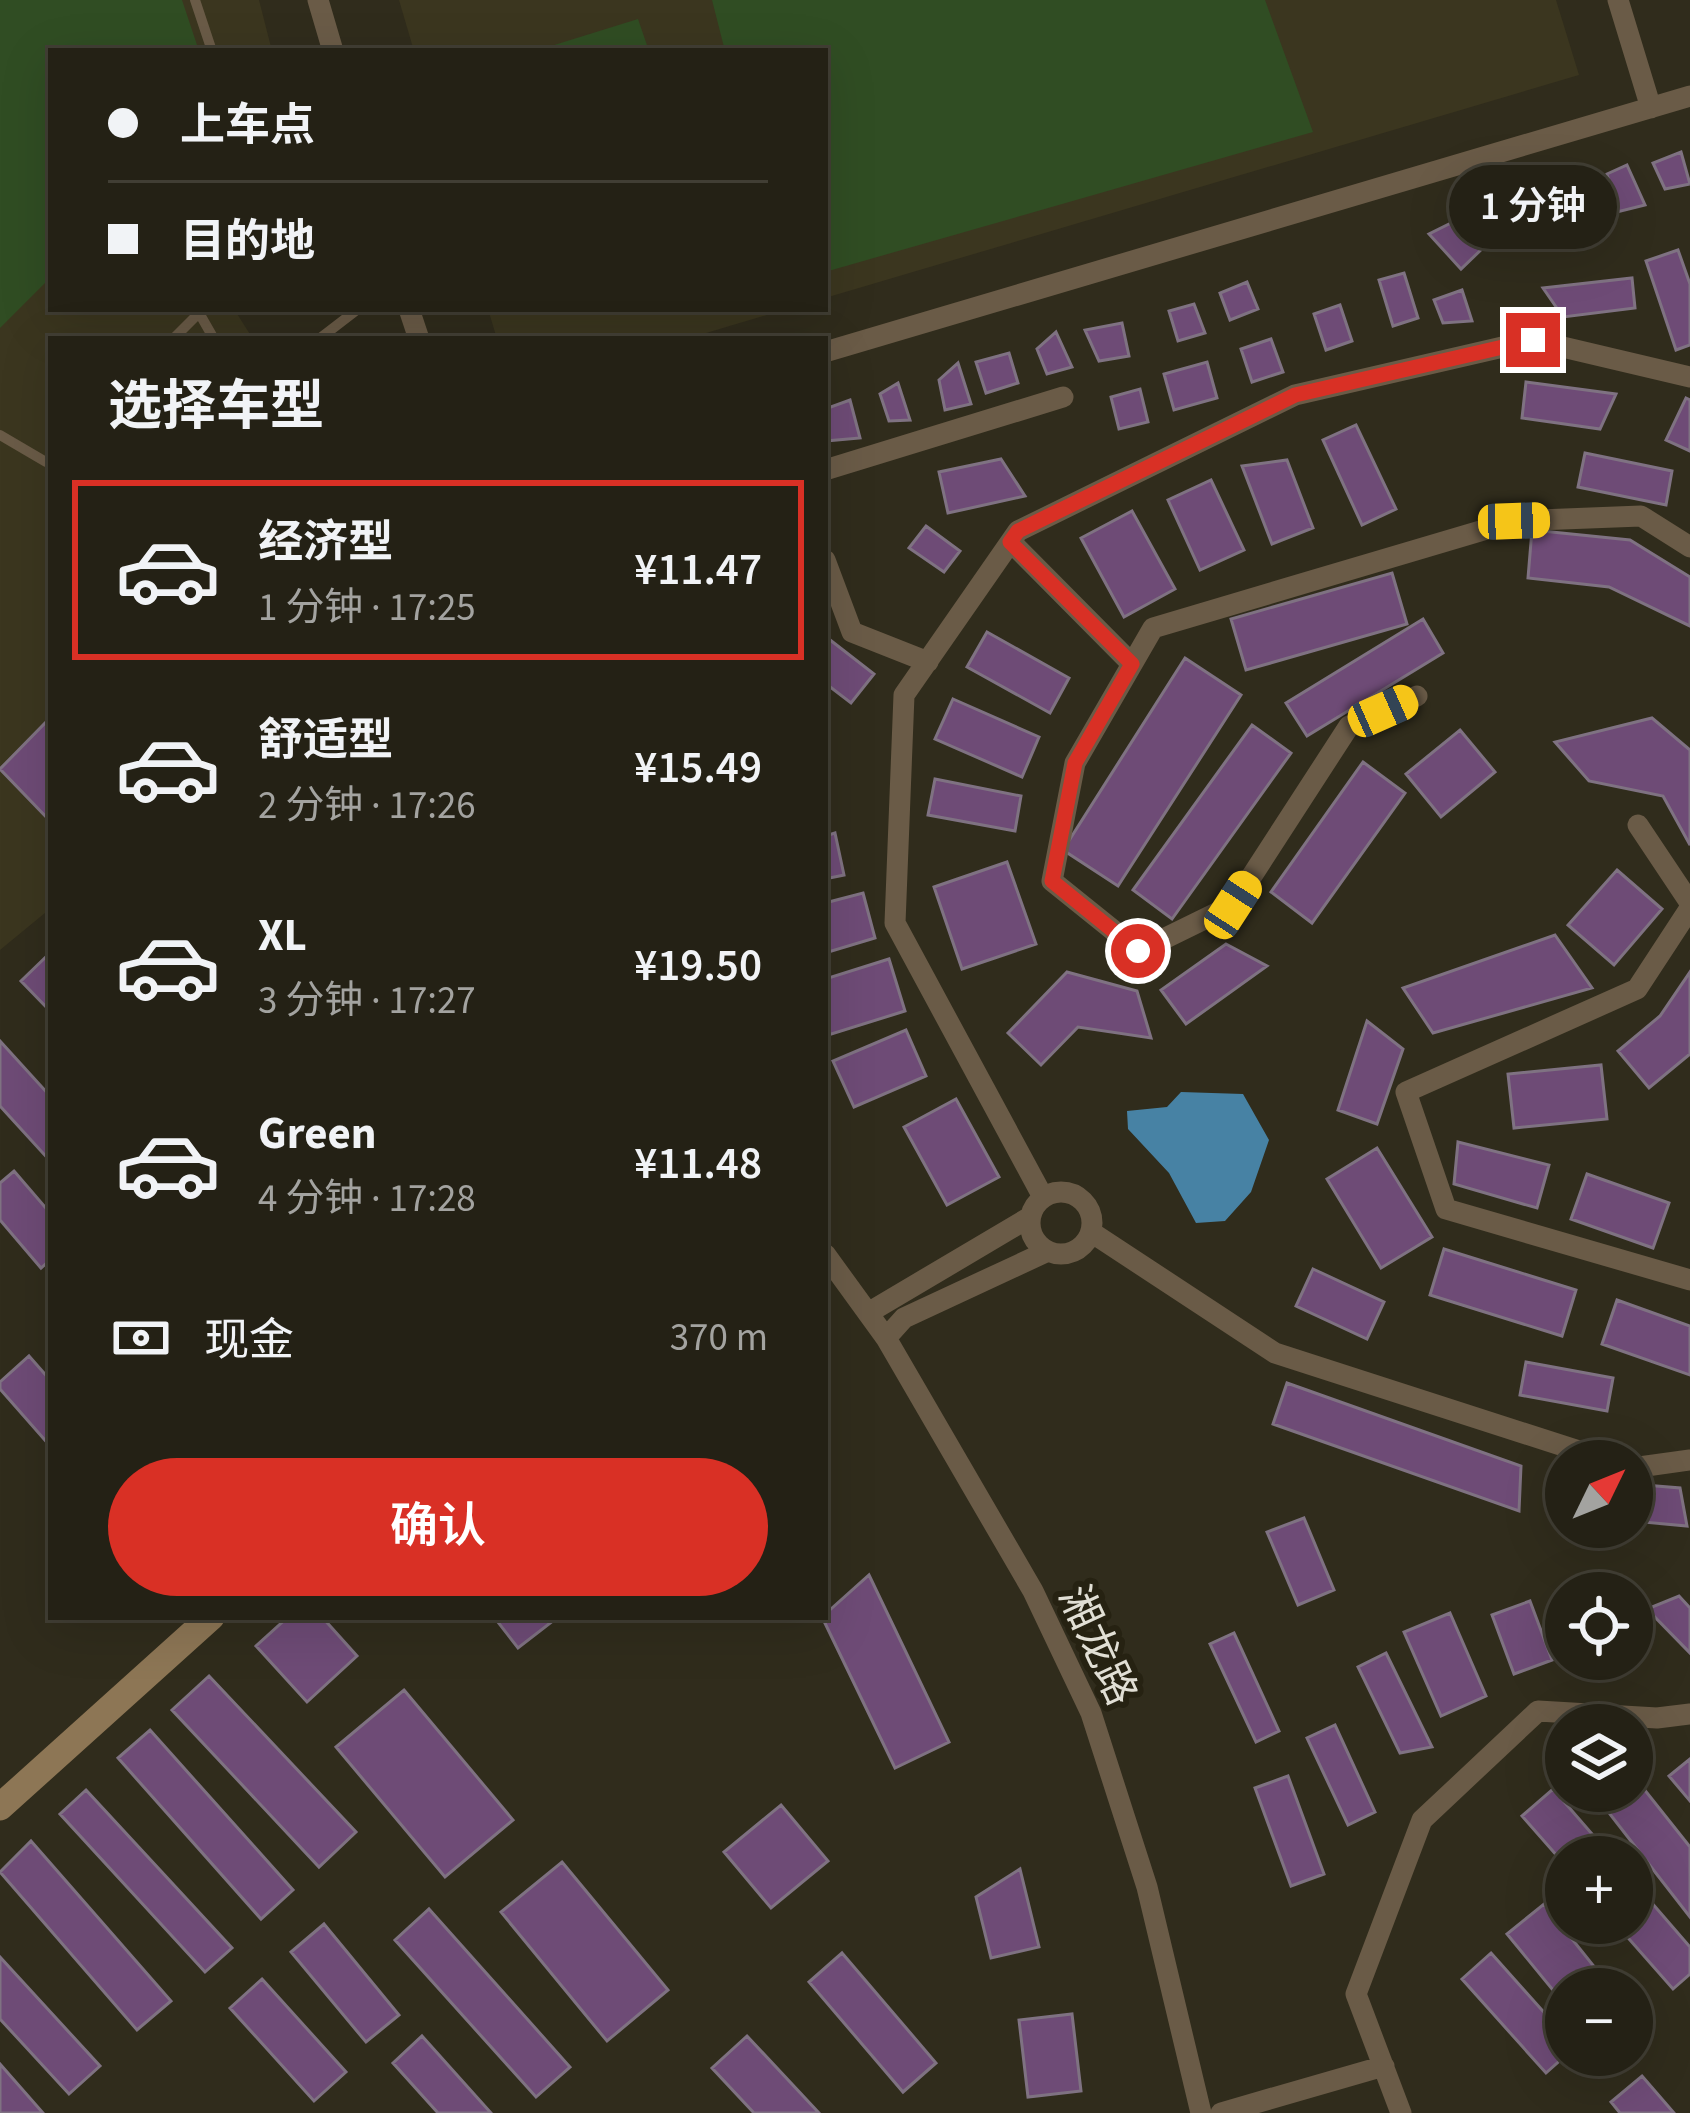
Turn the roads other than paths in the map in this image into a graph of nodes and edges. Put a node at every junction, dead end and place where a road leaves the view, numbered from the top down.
1 (195, 0) edge
2 (318, 0) edge
3 (1618, 0) edge
4 (211, 48) edge
5 (332, 48) edge
6 (1690, 96) edge
7 (1652, 108) junction
8 (198, 312) edge
9 (354, 312) edge
10 (176, 336) edge
11 (323, 336) edge
12 (828, 351) edge
13 (1690, 377) edge
14 (1063, 397) dead end
15 (0, 435) edge
16 (48, 460) edge
17 (828, 469) edge
18 (1010, 542) junction
19 (1690, 547) edge
20 (828, 568) edge
21 (928, 662) junction
22 (1132, 664) junction
23 (1417, 696) dead end
24 (1638, 825) dead end
25 (1690, 906) edge
26 (1043, 1197) junction
27 (1030, 1217) junction
28 (1091, 1232) junction
29 (1048, 1251) junction
30 (828, 1258) edge
31 (1690, 1280) edge
32 (868, 1313) junction
33 (886, 1338) junction
34 (1545, 1440) edge
35 (1690, 1460) edge
36 (1653, 1465) edge
37 (208, 1620) edge
38 (1690, 1714) edge
39 (0, 1808) edge
40 (1384, 2066) junction
41 (1202, 2113) edge
42 (1221, 2113) edge
43 (1401, 2113) edge

1 - 4 lane
2 - 5 street
3 - 7 street
6 - 7 street
7 - 12 street
8 - 10 lane
9 - 11 lane
13 - 18 street
14 - 17 street
15 - 16 lane
18 - 21 street
18 - 22 street
19 - 22 street
20 - 21 street
21 - 26 street
22 - 23 street
24 - 25 street
25 - 31 street
26 - 27 street
26 - 28 street
27 - 29 street
27 - 32 street
28 - 29 street
28 - 34 street
29 - 33 street
30 - 32 street, 湘龙路
32 - 33 street, 湘龙路
33 - 41 street, 湘龙路
35 - 36 street
37 - 39 street
38 - 40 street
40 - 42 street
40 - 43 street

